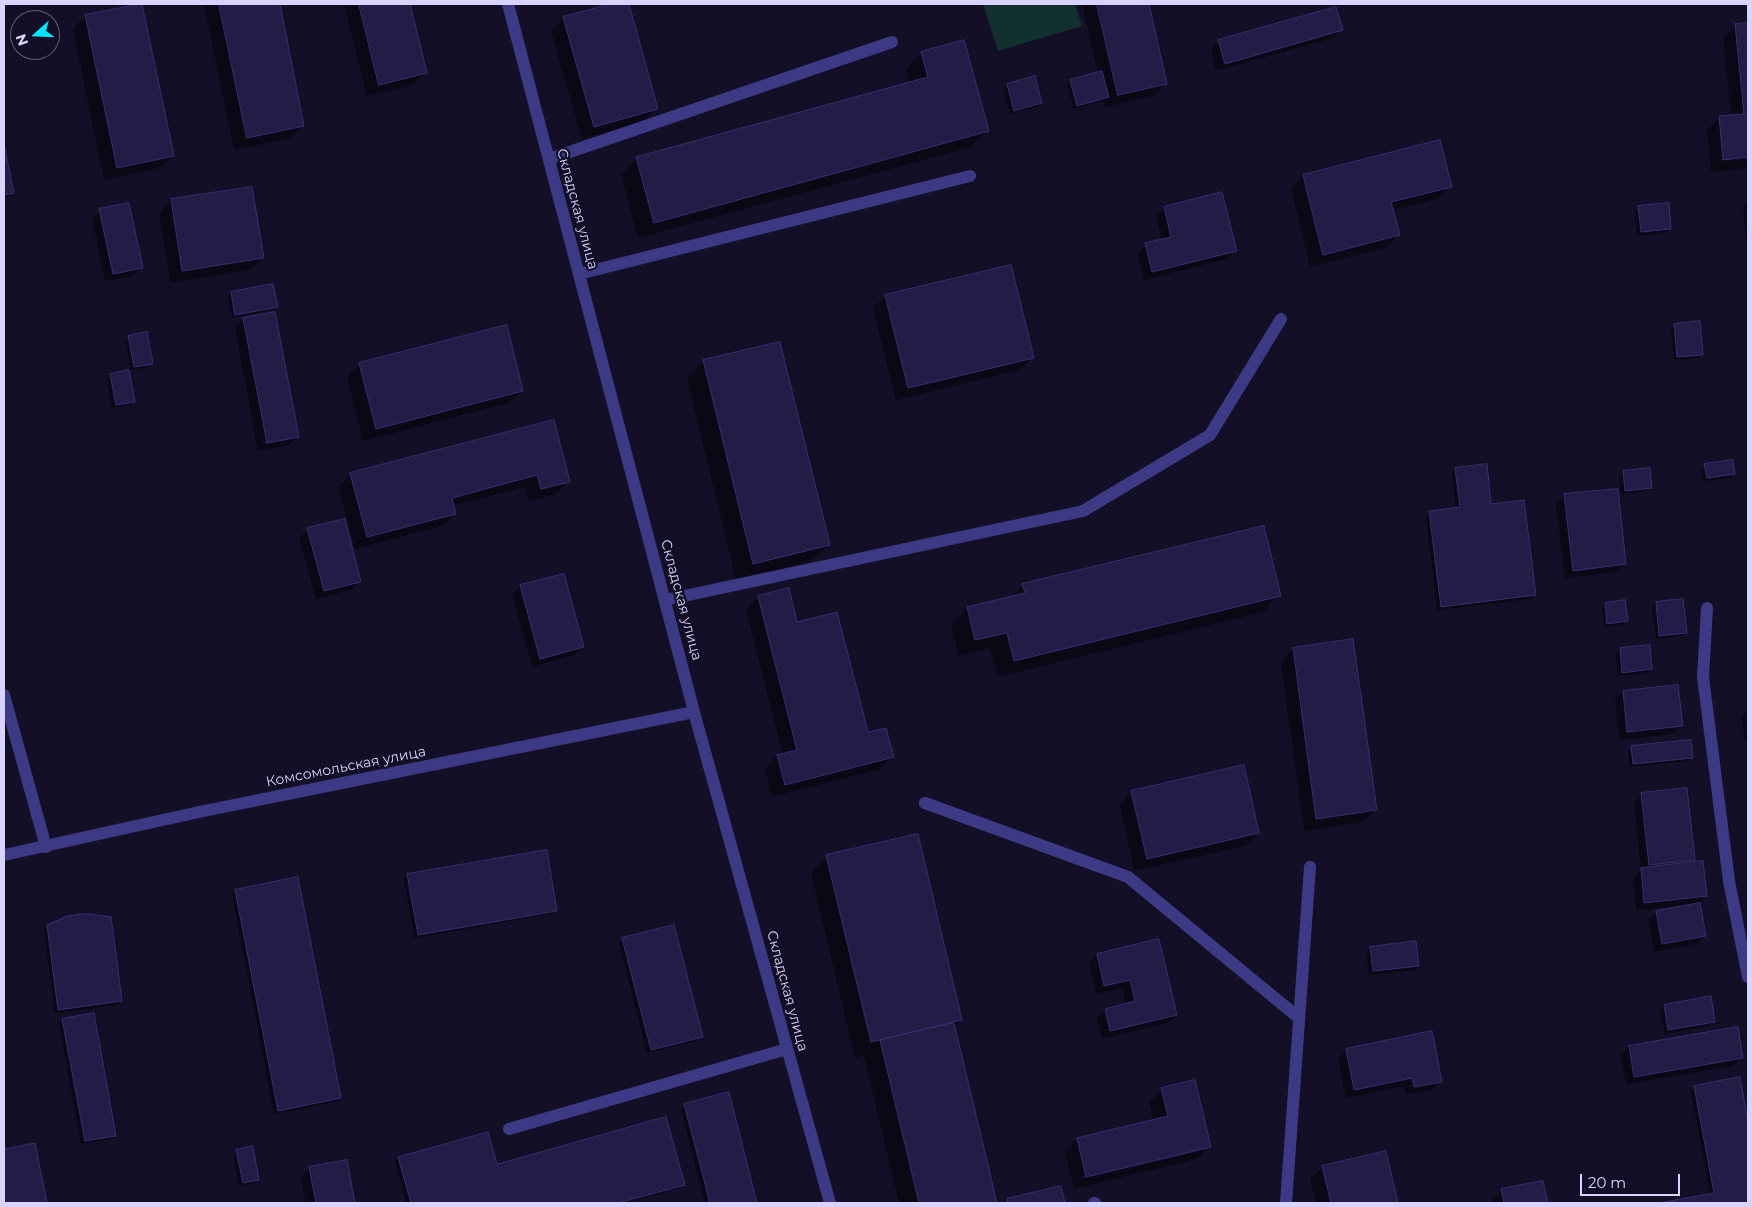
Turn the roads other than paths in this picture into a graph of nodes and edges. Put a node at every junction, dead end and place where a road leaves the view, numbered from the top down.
1 (508, 4) edge
2 (892, 42) dead end
3 (549, 159) junction
4 (970, 176) dead end
5 (579, 274) junction
6 (1281, 320) dead end
7 (665, 600) junction
8 (1707, 608) dead end
9 (4, 695) edge
10 (694, 712) junction
11 (925, 804) dead end
12 (46, 846) junction
13 (4, 855) edge
14 (1310, 868) dead end
15 (1748, 976) edge
16 (1299, 1018) junction
17 (787, 1049) junction
18 (509, 1129) dead end
19 (830, 1203) edge
20 (1286, 1203) edge

1 - 3 street, Складская улица
2 - 3 street
3 - 5 street, Складская улица
4 - 5 street
5 - 7 street, Складская улица
6 - 7 street
7 - 10 street, Складская улица
8 - 15 street
9 - 12 street
10 - 12 street, Комсомольская улица
10 - 17 street, Складская улица
11 - 16 street
12 - 13 street, Комсомольская улица
14 - 16 street
16 - 20 street
17 - 18 street
17 - 19 street, Складская улица

